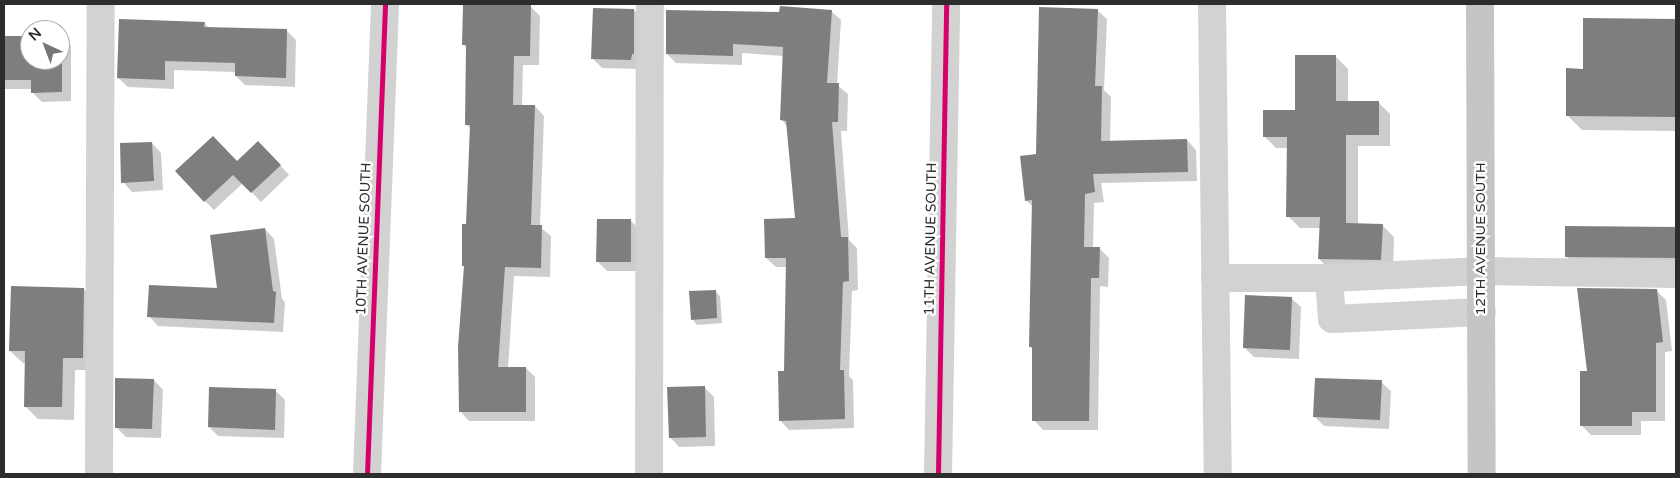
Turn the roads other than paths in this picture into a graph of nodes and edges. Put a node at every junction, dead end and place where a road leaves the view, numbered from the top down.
1 (100, 4) edge
2 (384, 4) edge
3 (650, 4) edge
4 (946, 4) edge
5 (1212, 4) edge
6 (1480, 4) edge
7 (1481, 271) junction
8 (1676, 274) edge
9 (1414, 275) junction
10 (1215, 278) junction
11 (1329, 278) junction
12 (1482, 312) junction
13 (1414, 314) junction
14 (99, 474) edge
15 (367, 474) edge
16 (649, 474) edge
17 (938, 474) edge
18 (1218, 474) edge
19 (1482, 474) edge

1 - 14 street
2 - 15 street, 10TH AVENUE SOUTH
3 - 16 street
4 - 17 street, 11TH AVENUE SOUTH
5 - 10 street
6 - 7 main road, 12TH AVENUE SOUTH
7 - 8 street
7 - 9 street
7 - 12 main road, 12TH AVENUE SOUTH
9 - 11 street
9 - 13 street
10 - 11 street
10 - 18 street
11 - 13 street
12 - 13 street
12 - 19 main road, 12TH AVENUE SOUTH

